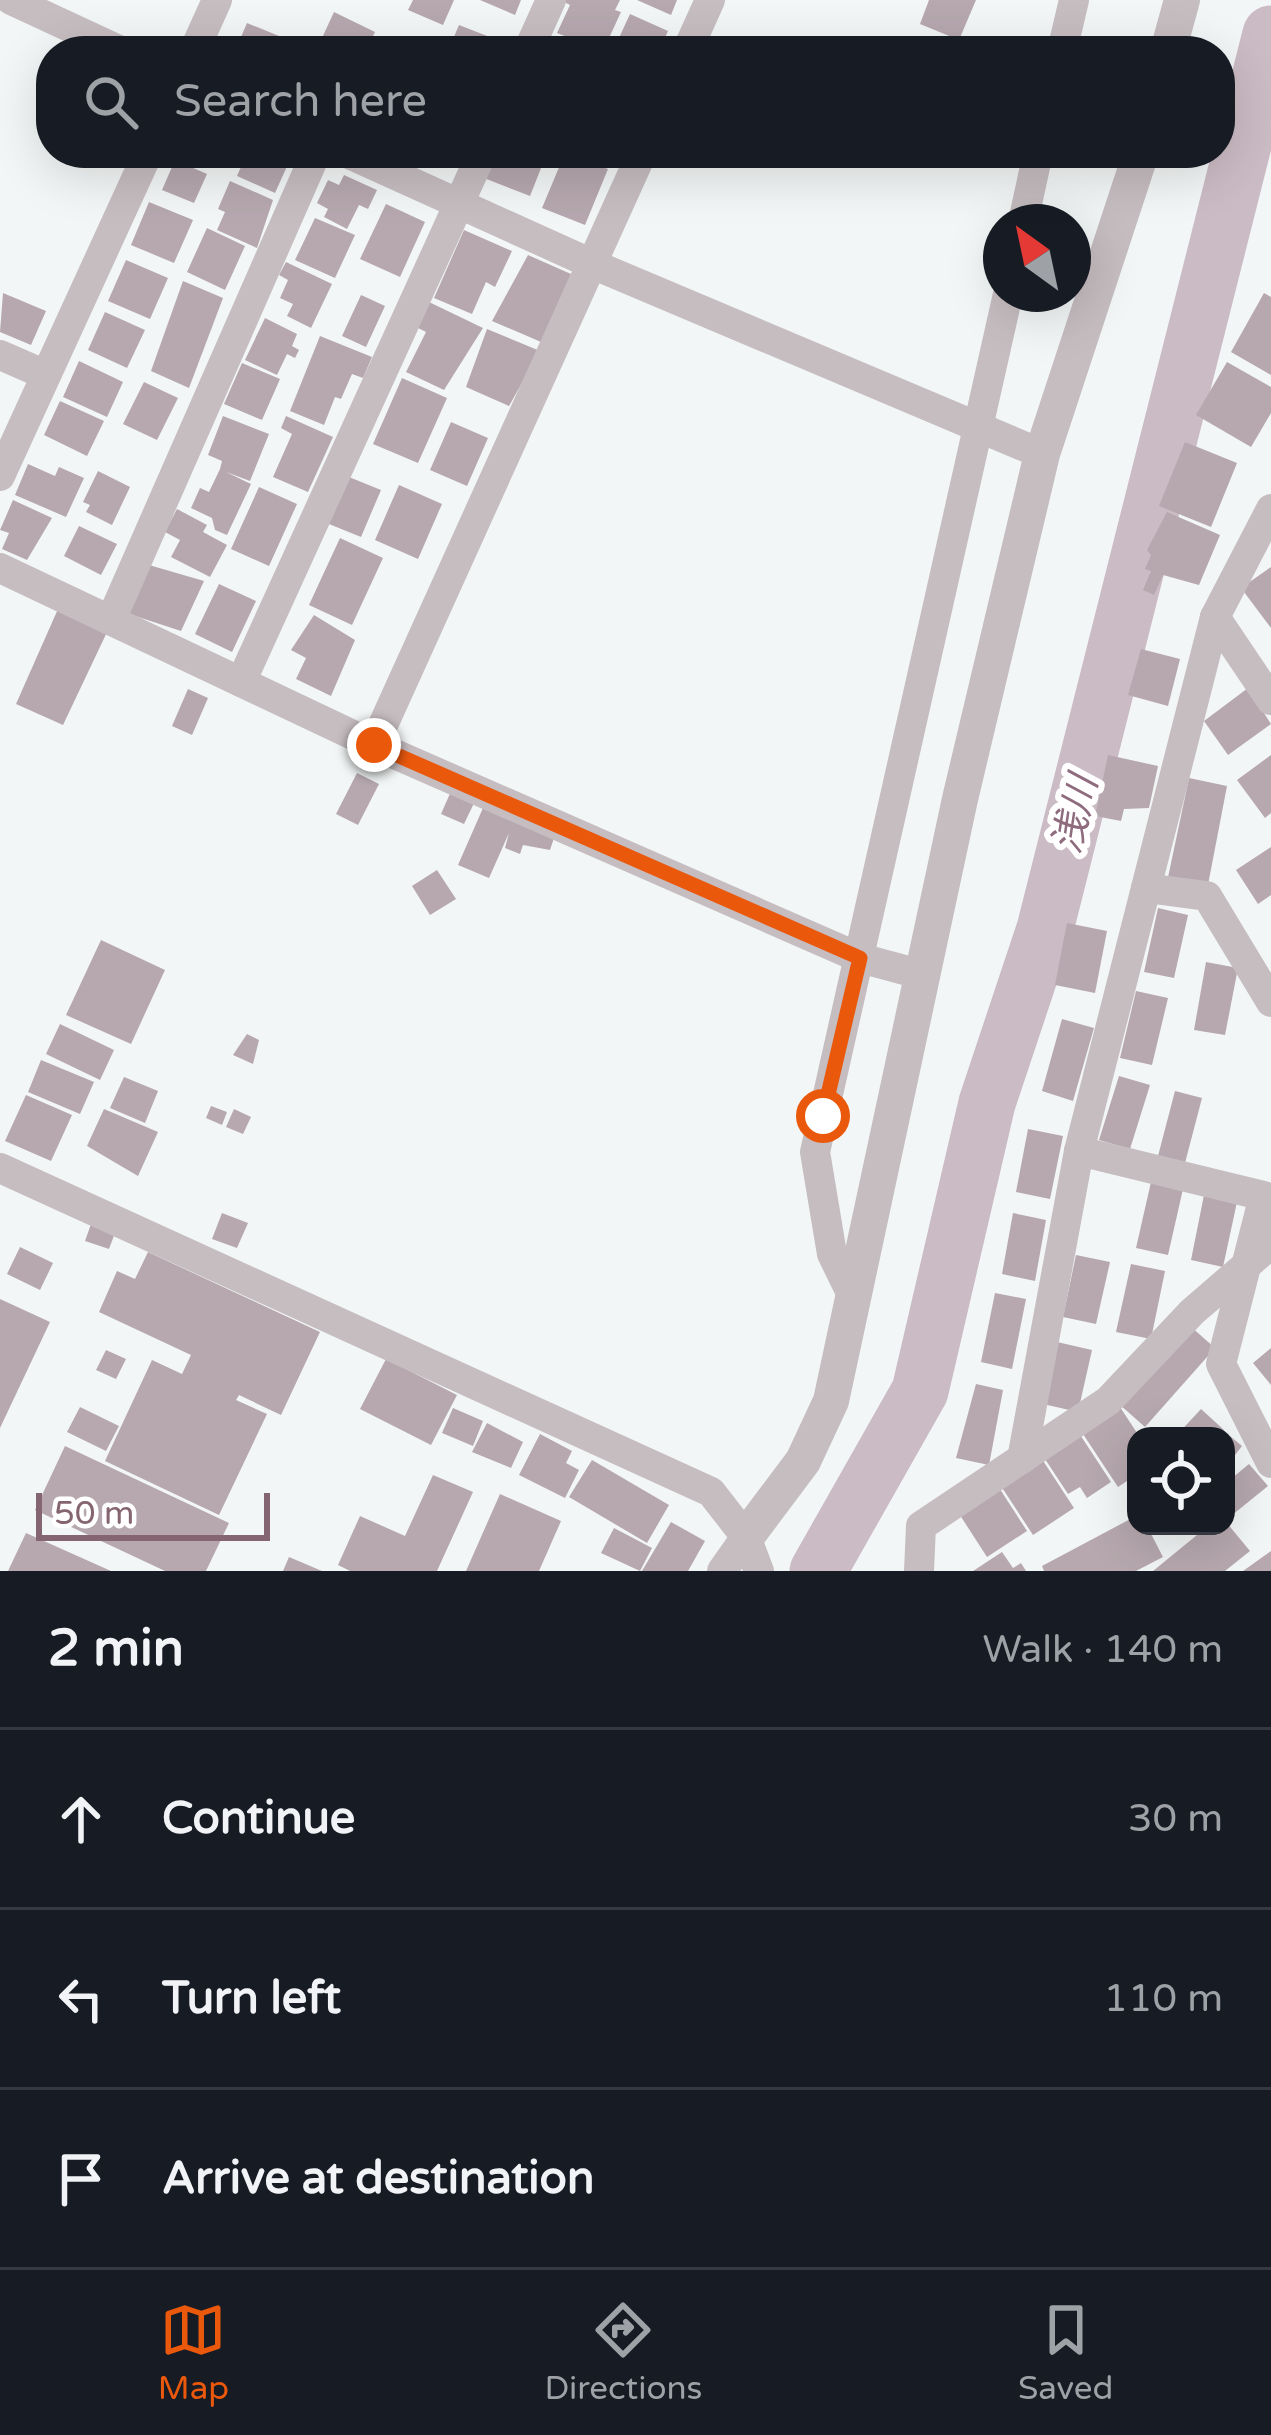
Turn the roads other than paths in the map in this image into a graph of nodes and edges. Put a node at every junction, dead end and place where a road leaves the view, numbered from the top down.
1 (11, 0) edge
2 (217, 0) edge
3 (551, 0) edge
4 (710, 0) edge
5 (1074, 0) edge
6 (1181, 0) edge
7 (89, 36) edge
8 (201, 36) edge
9 (535, 36) edge
10 (694, 36) edge
11 (1066, 36) edge
12 (1172, 36) edge
13 (141, 168) edge
14 (309, 168) edge
15 (380, 168) edge
16 (476, 168) edge
17 (635, 168) edge
18 (1035, 168) edge
19 (1136, 168) edge
20 (460, 204) junction
21 (1027, 204) edge
22 (592, 264) junction
23 (1004, 312) edge
24 (0, 355) edge
25 (46, 375) junction
26 (980, 426) junction
27 (1042, 454) junction
28 (0, 476) edge
29 (1271, 509) edge
30 (0, 568) edge
31 (1215, 617) junction
32 (111, 620) junction
33 (241, 682) junction
34 (1271, 700) edge
35 (374, 745) junction
36 (1146, 888) junction
37 (1259, 955) edge
38 (860, 958) junction
39 (922, 975) junction
40 (1271, 1002) edge
41 (1079, 1151) junction
42 (0, 1168) edge
43 (1260, 1253) edge
44 (855, 1301) junction
45 (1022, 1459) junction
46 (1271, 1462) edge
47 (746, 1537) junction
48 (722, 1571) edge
49 (759, 1571) edge
50 (919, 1571) edge

1 - 7 street
2 - 8 street
3 - 9 street
4 - 10 street
5 - 11 street
6 - 12 street
13 - 25 street
14 - 32 street
15 - 20 street
16 - 20 street
17 - 22 street
18 - 21 street
19 - 27 street
20 - 22 street
20 - 33 street
22 - 26 street
22 - 35 street
23 - 26 street
24 - 25 street
25 - 28 street
26 - 27 street
26 - 38 street
27 - 39 street
29 - 31 street
30 - 32 street
31 - 34 street
31 - 36 street
32 - 33 street
33 - 35 street
35 - 38 street
36 - 37 street
36 - 41 street
37 - 40 street
38 - 39 street
38 - 44 street
39 - 44 street
41 - 43 street
41 - 45 street
42 - 47 street
43 - 45 street
43 - 46 street
44 - 47 street
45 - 50 street
47 - 48 street
47 - 49 street

